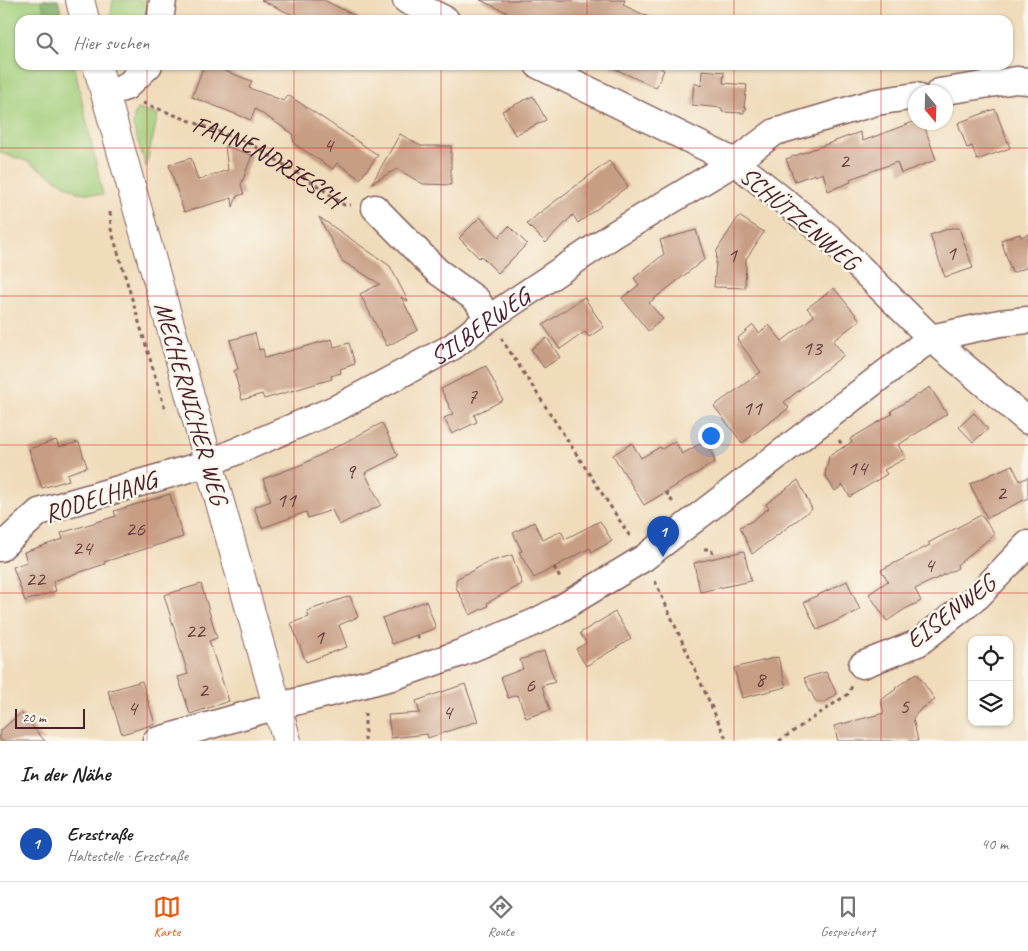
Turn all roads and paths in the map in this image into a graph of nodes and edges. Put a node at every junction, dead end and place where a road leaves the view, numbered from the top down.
1 (80, 0) edge
2 (163, 0) edge
3 (406, 0) edge
4 (83, 15) edge
5 (161, 15) edge
6 (436, 15) edge
7 (100, 70) edge
8 (143, 70) edge
9 (548, 70) edge
10 (1028, 81) edge
11 (953, 90) edge
12 (116, 91) junction
13 (908, 97) edge
14 (735, 162) junction
15 (375, 208) joint
16 (488, 319) junction
17 (1028, 320) edge
18 (931, 338) junction
19 (1028, 421) edge
20 (209, 464) junction
21 (666, 492) dead end
22 (676, 508) dead end
23 (1028, 544) edge
24 (0, 548) edge
25 (704, 550) dead end
26 (644, 558) junction
27 (714, 558) dead end
28 (862, 665) joint
29 (365, 704) dead end
30 (278, 706) junction
31 (156, 741) edge
32 (287, 741) edge
33 (364, 741) edge
34 (727, 741) edge
35 (779, 741) edge

1 - 4 street
2 - 5 street
3 - 6 street
7 - 12 street, MECHERNICHER WEG
8 - 12 street
9 - 14 street, SCHÜTZENWEG
10 - 11 street
12 - 15 path, FAHNENDRIESCH
12 - 20 street, MECHERNICHER WEG
13 - 14 street, SILBERWEG
14 - 16 street, SILBERWEG
14 - 18 street, SCHÜTZENWEG
15 - 16 street, FAHNENDRIESCH
16 - 20 street, SILBERWEG
16 - 26 path
17 - 18 street
18 - 19 street, SCHÜTZENWEG
18 - 26 street
20 - 24 street, RODELHANG
20 - 30 street, MECHERNICHER WEG
21 - 22 path
23 - 28 street, EISENWEG
25 - 27 path
26 - 30 street
26 - 34 path
28 - 35 path
29 - 33 path
30 - 31 street
30 - 32 street, MECHERNICHER WEG

